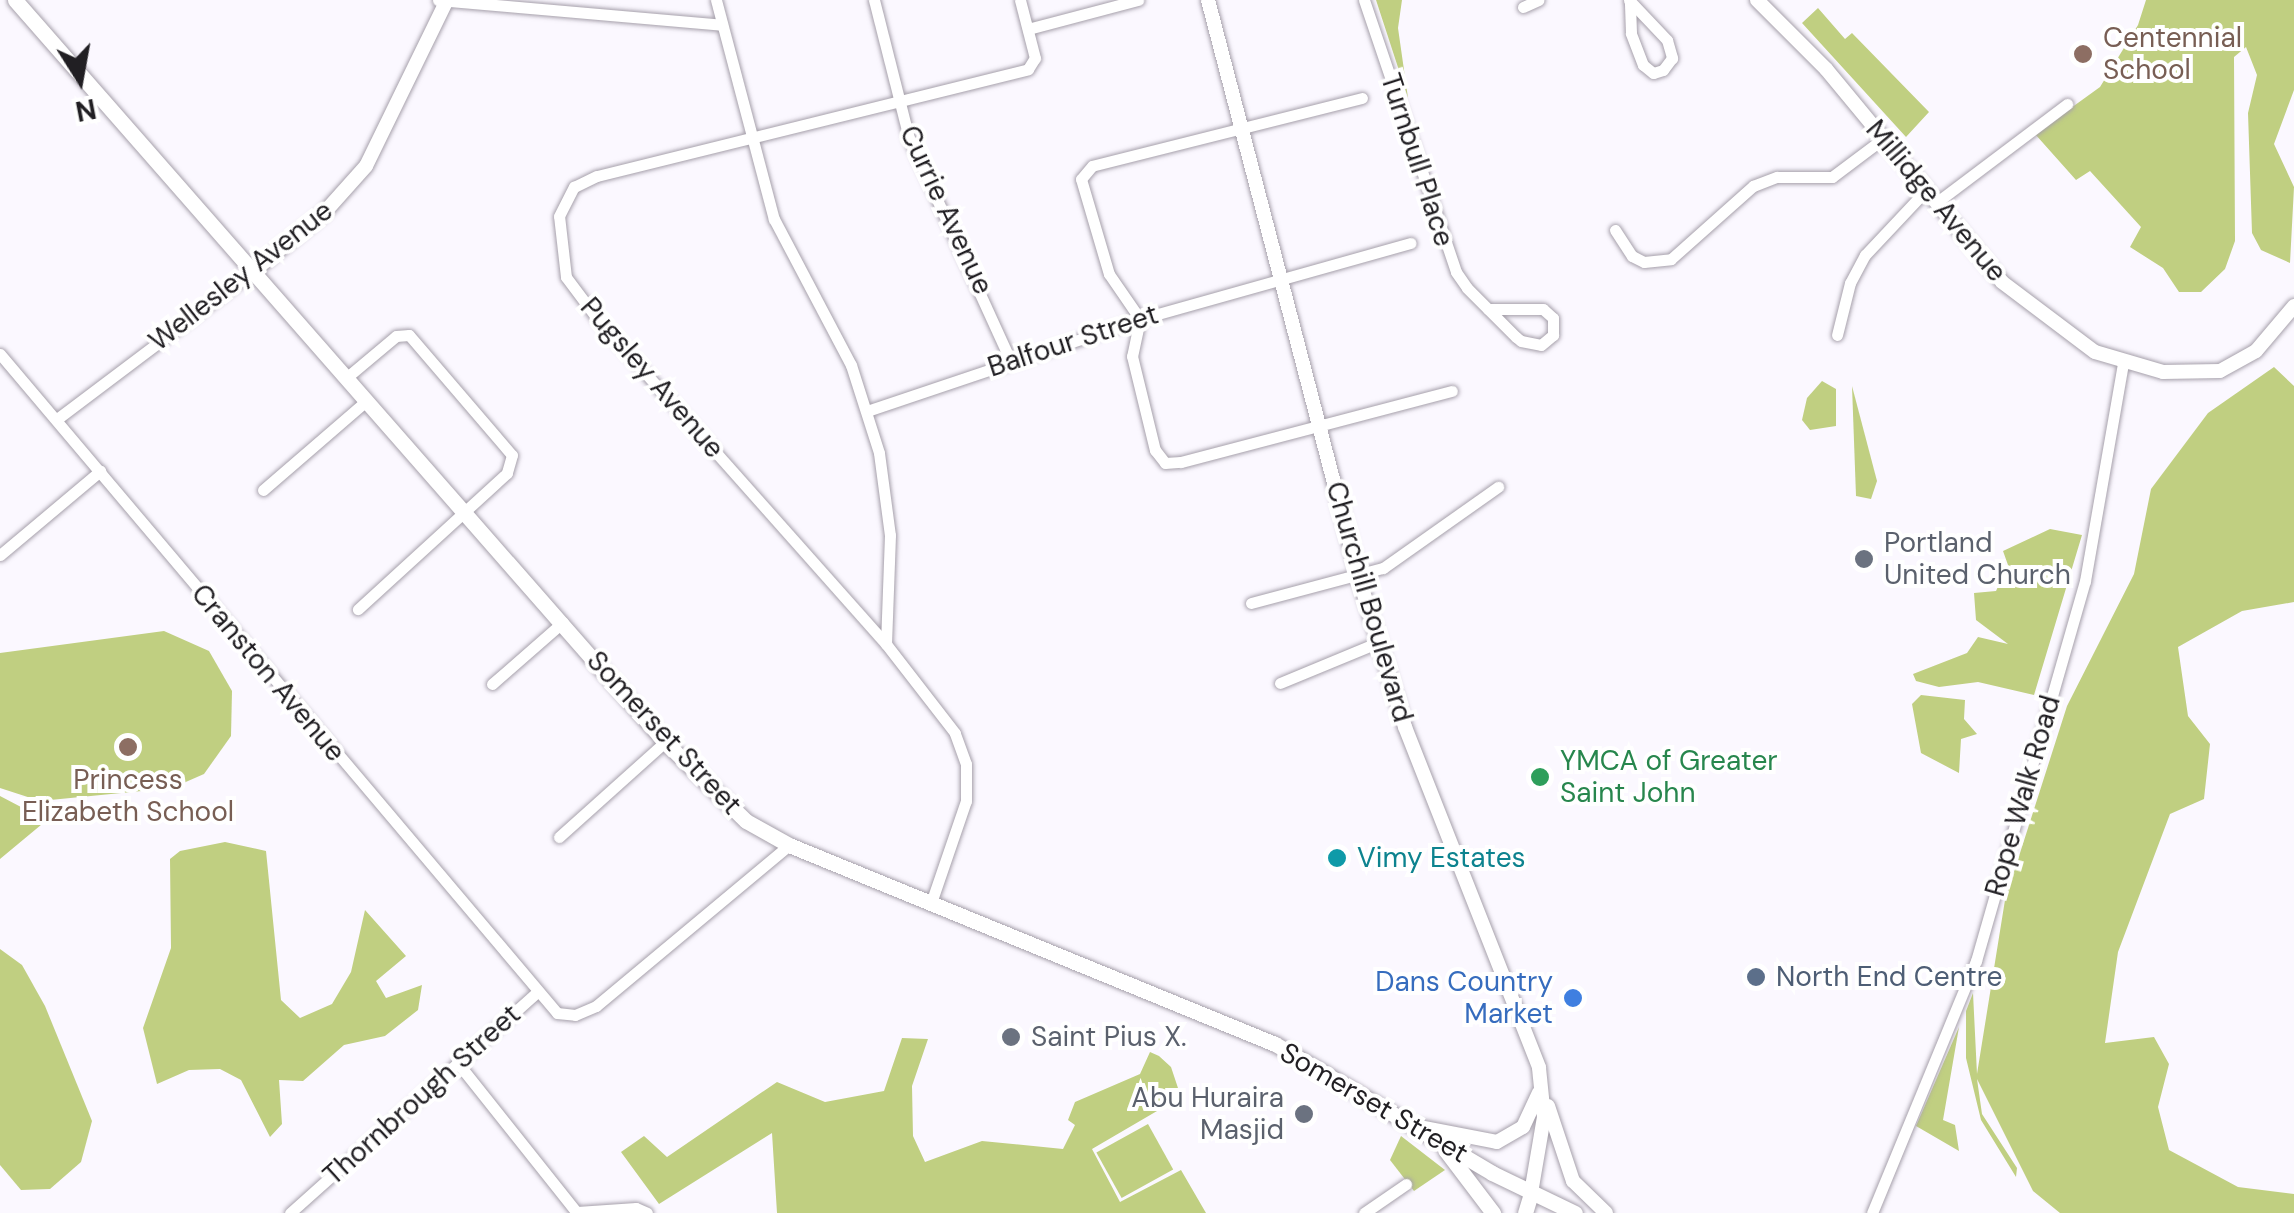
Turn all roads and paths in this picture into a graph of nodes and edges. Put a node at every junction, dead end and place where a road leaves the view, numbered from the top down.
1 (14, 0) edge
2 (444, 0) edge
3 (716, 0) edge
4 (874, 0) edge
5 (1020, 0) edge
6 (1138, 0) edge
7 (1208, 0) edge
8 (1364, 0) edge
9 (1539, 0) edge
10 (1630, 0) edge
11 (1757, 0) edge
12 (1523, 7) dead end
13 (722, 25) junction
14 (1028, 28) junction
15 (1362, 98) dead end
16 (898, 102) junction
17 (2067, 104) dead end
18 (1242, 129) junction
19 (752, 138) junction
20 (1884, 138) junction
21 (1932, 195) junction
22 (1616, 230) dead end
23 (1411, 244) dead end
24 (250, 273) junction
25 (1281, 280) junction
26 (2294, 306) edge
27 (1488, 309) junction
28 (1140, 319) junction
29 (1838, 335) dead end
30 (0, 354) edge
31 (1010, 360) junction
32 (2123, 364) junction
33 (346, 378) junction
34 (1452, 391) dead end
35 (366, 401) junction
36 (867, 411) junction
37 (57, 419) junction
38 (1319, 426) junction
39 (100, 471) junction
40 (1498, 487) dead end
41 (263, 490) dead end
42 (465, 512) junction
43 (0, 554) edge
44 (1358, 574) junction
45 (1251, 603) dead end
46 (358, 609) dead end
47 (562, 622) junction
48 (1379, 642) junction
49 (886, 644) junction
50 (1280, 682) dead end
51 (492, 684) dead end
52 (666, 742) junction
53 (558, 837) dead end
54 (789, 845) junction
55 (931, 903) junction
56 (538, 992) junction
57 (457, 1062) junction
58 (1541, 1082) junction
59 (1418, 1127) junction
60 (1437, 1140) junction
61 (1406, 1184) dead end
62 (1531, 1193) junction
63 (577, 1212) edge
64 (290, 1213) edge
65 (646, 1213) edge
66 (1364, 1213) edge
67 (1493, 1213) edge
68 (1525, 1213) edge
69 (1574, 1213) edge
70 (1606, 1213) edge
71 (1872, 1213) edge

1 - 24 main road, Somerset Street
2 - 13 street
2 - 24 street, Wellesley Avenue
3 - 13 street
4 - 16 street, Currie Avenue
5 - 14 street
6 - 14 street
7 - 18 street, Churchill Boulevard
8 - 27 street, Turnbull Place
9 - 12 street
10 - 10 street
11 - 20 street, Millidge Avenue
13 - 19 street
14 - 16 street, Pugsley Avenue
15 - 18 street
16 - 19 street, Pugsley Avenue
16 - 31 street, Currie Avenue
17 - 21 street
18 - 25 street, Churchill Boulevard
18 - 28 street
19 - 36 street
19 - 49 street, Pugsley Avenue
20 - 21 street, Millidge Avenue
20 - 22 street
21 - 29 street
21 - 32 street, Millidge Avenue
23 - 25 street, Balfour Street
24 - 33 main road, Somerset Street
24 - 37 street, Wellesley Avenue
25 - 28 street, Balfour Street
25 - 38 street, Churchill Boulevard
26 - 32 street, Millidge Avenue
27 - 27 street, Turnbull Place
28 - 31 street, Balfour Street
28 - 38 street
30 - 37 street, Cranston Avenue
31 - 36 street, Balfour Street
32 - 71 street, Rope Walk Road
33 - 35 main road, Somerset Street
33 - 42 street
34 - 38 street
35 - 41 street
35 - 42 main road, Somerset Street
36 - 49 street
37 - 39 street, Cranston Avenue
38 - 44 street, Churchill Boulevard
39 - 43 street
39 - 56 street, Cranston Avenue
40 - 44 street
42 - 46 street
42 - 47 main road, Somerset Street
44 - 45 street
44 - 48 street, Churchill Boulevard
47 - 51 street
47 - 52 main road, Somerset Street
48 - 50 street
48 - 58 street, Churchill Boulevard
49 - 55 street, Pugsley Avenue
52 - 53 street
52 - 54 main road, Somerset Street
54 - 55 main road, Somerset Street
54 - 56 street, Thornbrough Street
55 - 59 main road, Somerset Street
56 - 57 street, Thornbrough Street
57 - 63 street
57 - 64 street, Thornbrough Street
58 - 59 street
58 - 62 street, Churchill Boulevard
58 - 70 street
59 - 60 main road, Somerset Street
60 - 62 main road, Somerset Street
60 - 67 main road
61 - 66 street
62 - 68 main road
62 - 69 main road, Somerset Street
63 - 65 street

